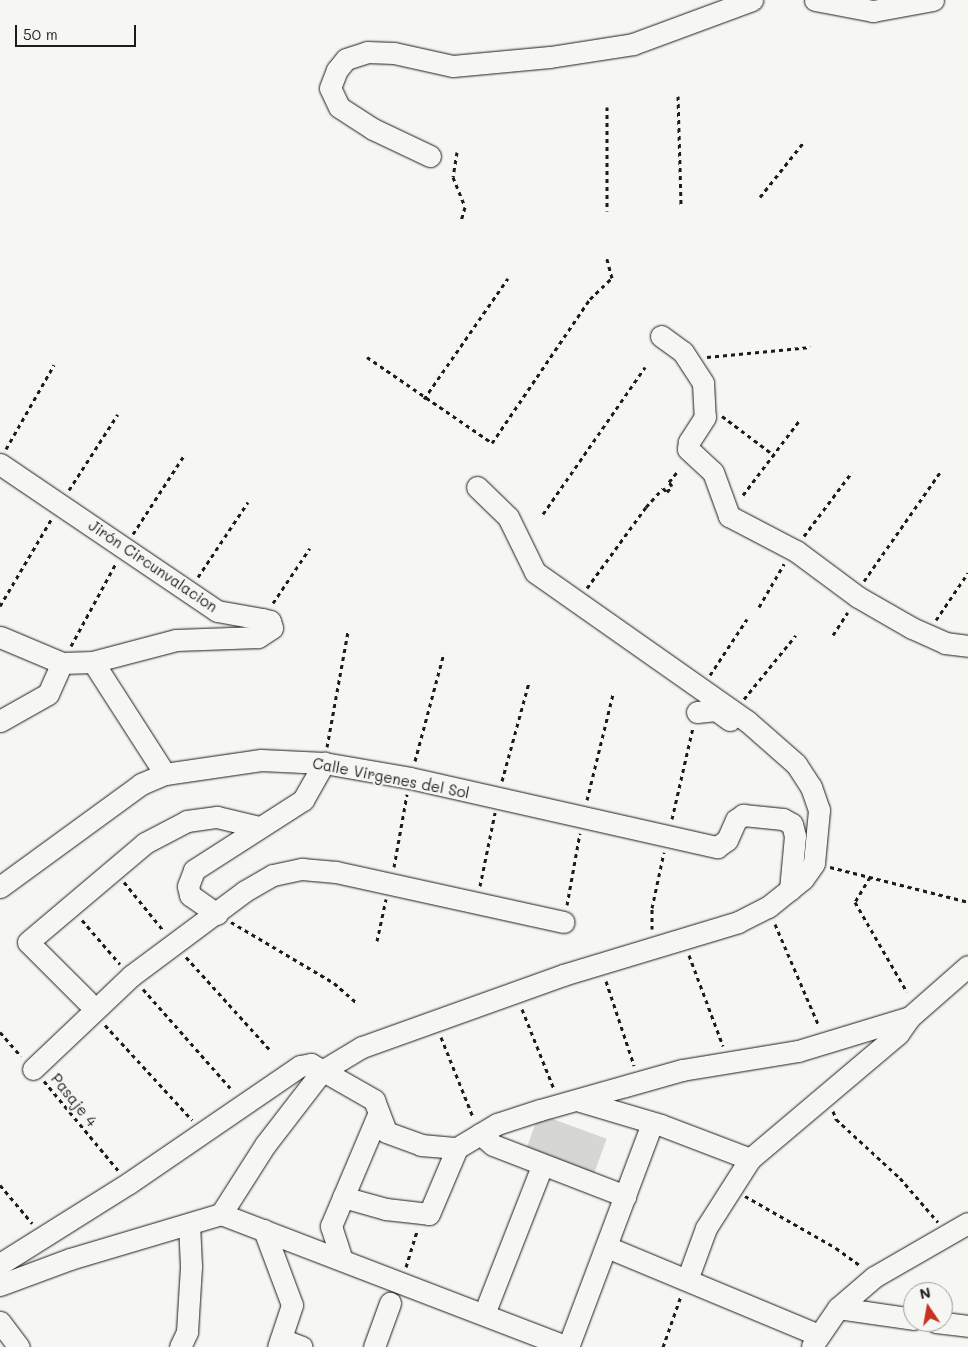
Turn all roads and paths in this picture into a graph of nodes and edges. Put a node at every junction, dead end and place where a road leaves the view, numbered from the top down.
1 (752, 0) edge
2 (815, 0) edge
3 (934, 0) edge
4 (678, 96) dead end
5 (607, 107) dead end
6 (802, 143) dead end
7 (457, 152) dead end
8 (430, 156) dead end
9 (760, 197) dead end
10 (681, 206) dead end
11 (607, 211) dead end
12 (461, 221) dead end
13 (607, 259) dead end
14 (508, 278) dead end
15 (662, 336) dead end
16 (811, 347) dead end
17 (368, 357) dead end
18 (691, 361) junction
19 (54, 365) dead end
20 (645, 367) dead end
21 (424, 399) junction
22 (720, 415) dead end
23 (799, 421) dead end
24 (775, 456) junction
25 (0, 458) edge
26 (0, 464) edge
27 (941, 471) dead end
28 (677, 472) dead end
29 (852, 472) dead end
30 (477, 487) dead end
31 (743, 496) dead end
32 (248, 502) dead end
33 (542, 514) dead end
34 (310, 548) dead end
35 (793, 554) junction
36 (968, 573) edge
37 (188, 591) junction
38 (856, 596) junction
39 (578, 603) junction
40 (759, 607) dead end
41 (262, 619) junction
42 (747, 619) dead end
43 (348, 632) dead end
44 (796, 635) dead end
45 (834, 635) dead end
46 (926, 636) junction
47 (0, 637) edge
48 (968, 646) edge
49 (93, 662) junction
50 (62, 663) junction
51 (701, 689) junction
52 (697, 712) dead end
53 (740, 716) junction
54 (0, 721) edge
55 (324, 762) junction
56 (165, 774) junction
57 (259, 827) junction
58 (814, 863) junction
59 (114, 870) junction
60 (870, 877) junction
61 (0, 887) edge
62 (790, 890) junction
63 (968, 902) edge
64 (70, 906) junction
65 (768, 907) junction
66 (217, 914) junction
67 (564, 922) dead end
68 (682, 939) junction
69 (175, 945) junction
70 (600, 964) junction
71 (968, 966) edge
72 (131, 976) junction
73 (907, 992) dead end
74 (516, 994) junction
75 (356, 1002) dead end
76 (89, 1005) junction
77 (910, 1017) junction
78 (434, 1023) junction
79 (0, 1032) edge
80 (823, 1036) dead end
81 (270, 1049) dead end
82 (724, 1050) dead end
83 (33, 1069) junction
84 (322, 1071) junction
85 (641, 1084) junction
86 (826, 1092) junction
87 (570, 1103) junction
88 (245, 1105) junction
89 (378, 1115) junction
90 (652, 1122) junction
91 (204, 1133) junction
92 (480, 1134) junction
93 (457, 1148) junction
94 (750, 1159) junction
95 (542, 1166) junction
96 (129, 1183) junction
97 (0, 1185) edge
98 (732, 1188) junction
99 (625, 1196) junction
100 (343, 1197) junction
101 (221, 1214) junction
102 (429, 1214) junction
103 (968, 1223) edge
104 (189, 1224) junction
105 (264, 1230) junction
106 (947, 1234) junction
107 (43, 1236) junction
108 (607, 1247) junction
109 (342, 1260) junction
110 (0, 1264) edge
111 (874, 1277) junction
112 (687, 1280) junction
113 (401, 1282) junction
114 (0, 1285) edge
115 (390, 1303) dead end
116 (838, 1308) junction
117 (484, 1314) junction
118 (903, 1318) edge
119 (0, 1322) edge
120 (953, 1324) edge
121 (968, 1326) edge
122 (815, 1341) edge
123 (280, 1343) edge
124 (19, 1347) edge
125 (180, 1347) edge
126 (302, 1347) edge
127 (374, 1347) edge
128 (568, 1347) edge
129 (663, 1347) edge

1 - 8 street
2 - 3 street
4 - 10 path
5 - 11 path
6 - 9 path
7 - 12 path
13 - 21 path
14 - 21 path
15 - 18 street
16 - 18 path
17 - 21 path
18 - 35 street
19 - 25 path
20 - 33 path
22 - 24 path
23 - 24 path
24 - 31 path
26 - 37 street, Jirón Circunvalacion
27 - 38 path
28 - 39 path
29 - 35 path
30 - 39 street
32 - 37 path
34 - 41 path
35 - 38 street
35 - 40 path
36 - 46 path
37 - 41 street, Jirón Circunvalacion
38 - 45 path
38 - 46 street
39 - 51 street
41 - 49 street
42 - 51 path
43 - 55 path
44 - 53 path
46 - 48 street
47 - 50 street
49 - 50 street
49 - 56 street
50 - 54 street
51 - 53 street
52 - 53 street
53 - 58 street
55 - 56 street, Calle Virgenes del Sol
55 - 57 street
55 - 62 street, Calle Virgenes del Sol
56 - 61 street, Calle Virgenes del Sol
57 - 59 street
57 - 66 street
58 - 60 path
58 - 62 street
59 - 64 street
59 - 69 path
60 - 63 path
60 - 73 path
62 - 65 street
64 - 72 path
64 - 76 street
65 - 68 street
65 - 80 path
66 - 67 street
66 - 69 street
66 - 75 path
68 - 70 street
68 - 82 path
69 - 72 street
69 - 81 path
70 - 74 street
70 - 85 path
71 - 77 street
72 - 76 street
72 - 88 path
74 - 78 street
74 - 87 path
76 - 83 street
76 - 91 path
77 - 85 street
77 - 86 street
78 - 84 street
78 - 92 path
79 - 83 path, Pasaje 4
83 - 96 path, Pasaje 4
84 - 88 street
84 - 89 street
84 - 101 street
85 - 87 street
86 - 94 street
86 - 106 path
87 - 90 street
87 - 92 street
88 - 91 street
89 - 93 street
89 - 100 street
90 - 94 street
90 - 99 street
91 - 96 street
92 - 93 street
92 - 95 street
93 - 102 street
94 - 98 street
95 - 99 street
95 - 117 street
96 - 107 street
97 - 107 path
98 - 111 path
98 - 112 street
99 - 108 street
100 - 102 street
100 - 109 street
101 - 104 street
101 - 105 street
102 - 113 path
103 - 106 street
104 - 114 street
104 - 125 street
105 - 109 street
105 - 123 street
106 - 111 street
107 - 110 street
108 - 112 street
108 - 128 street
109 - 113 street
111 - 116 street
112 - 122 street
112 - 129 path
113 - 117 street
115 - 127 street
116 - 118 street
116 - 122 street
117 - 128 street
119 - 124 street
120 - 121 street
123 - 126 street

